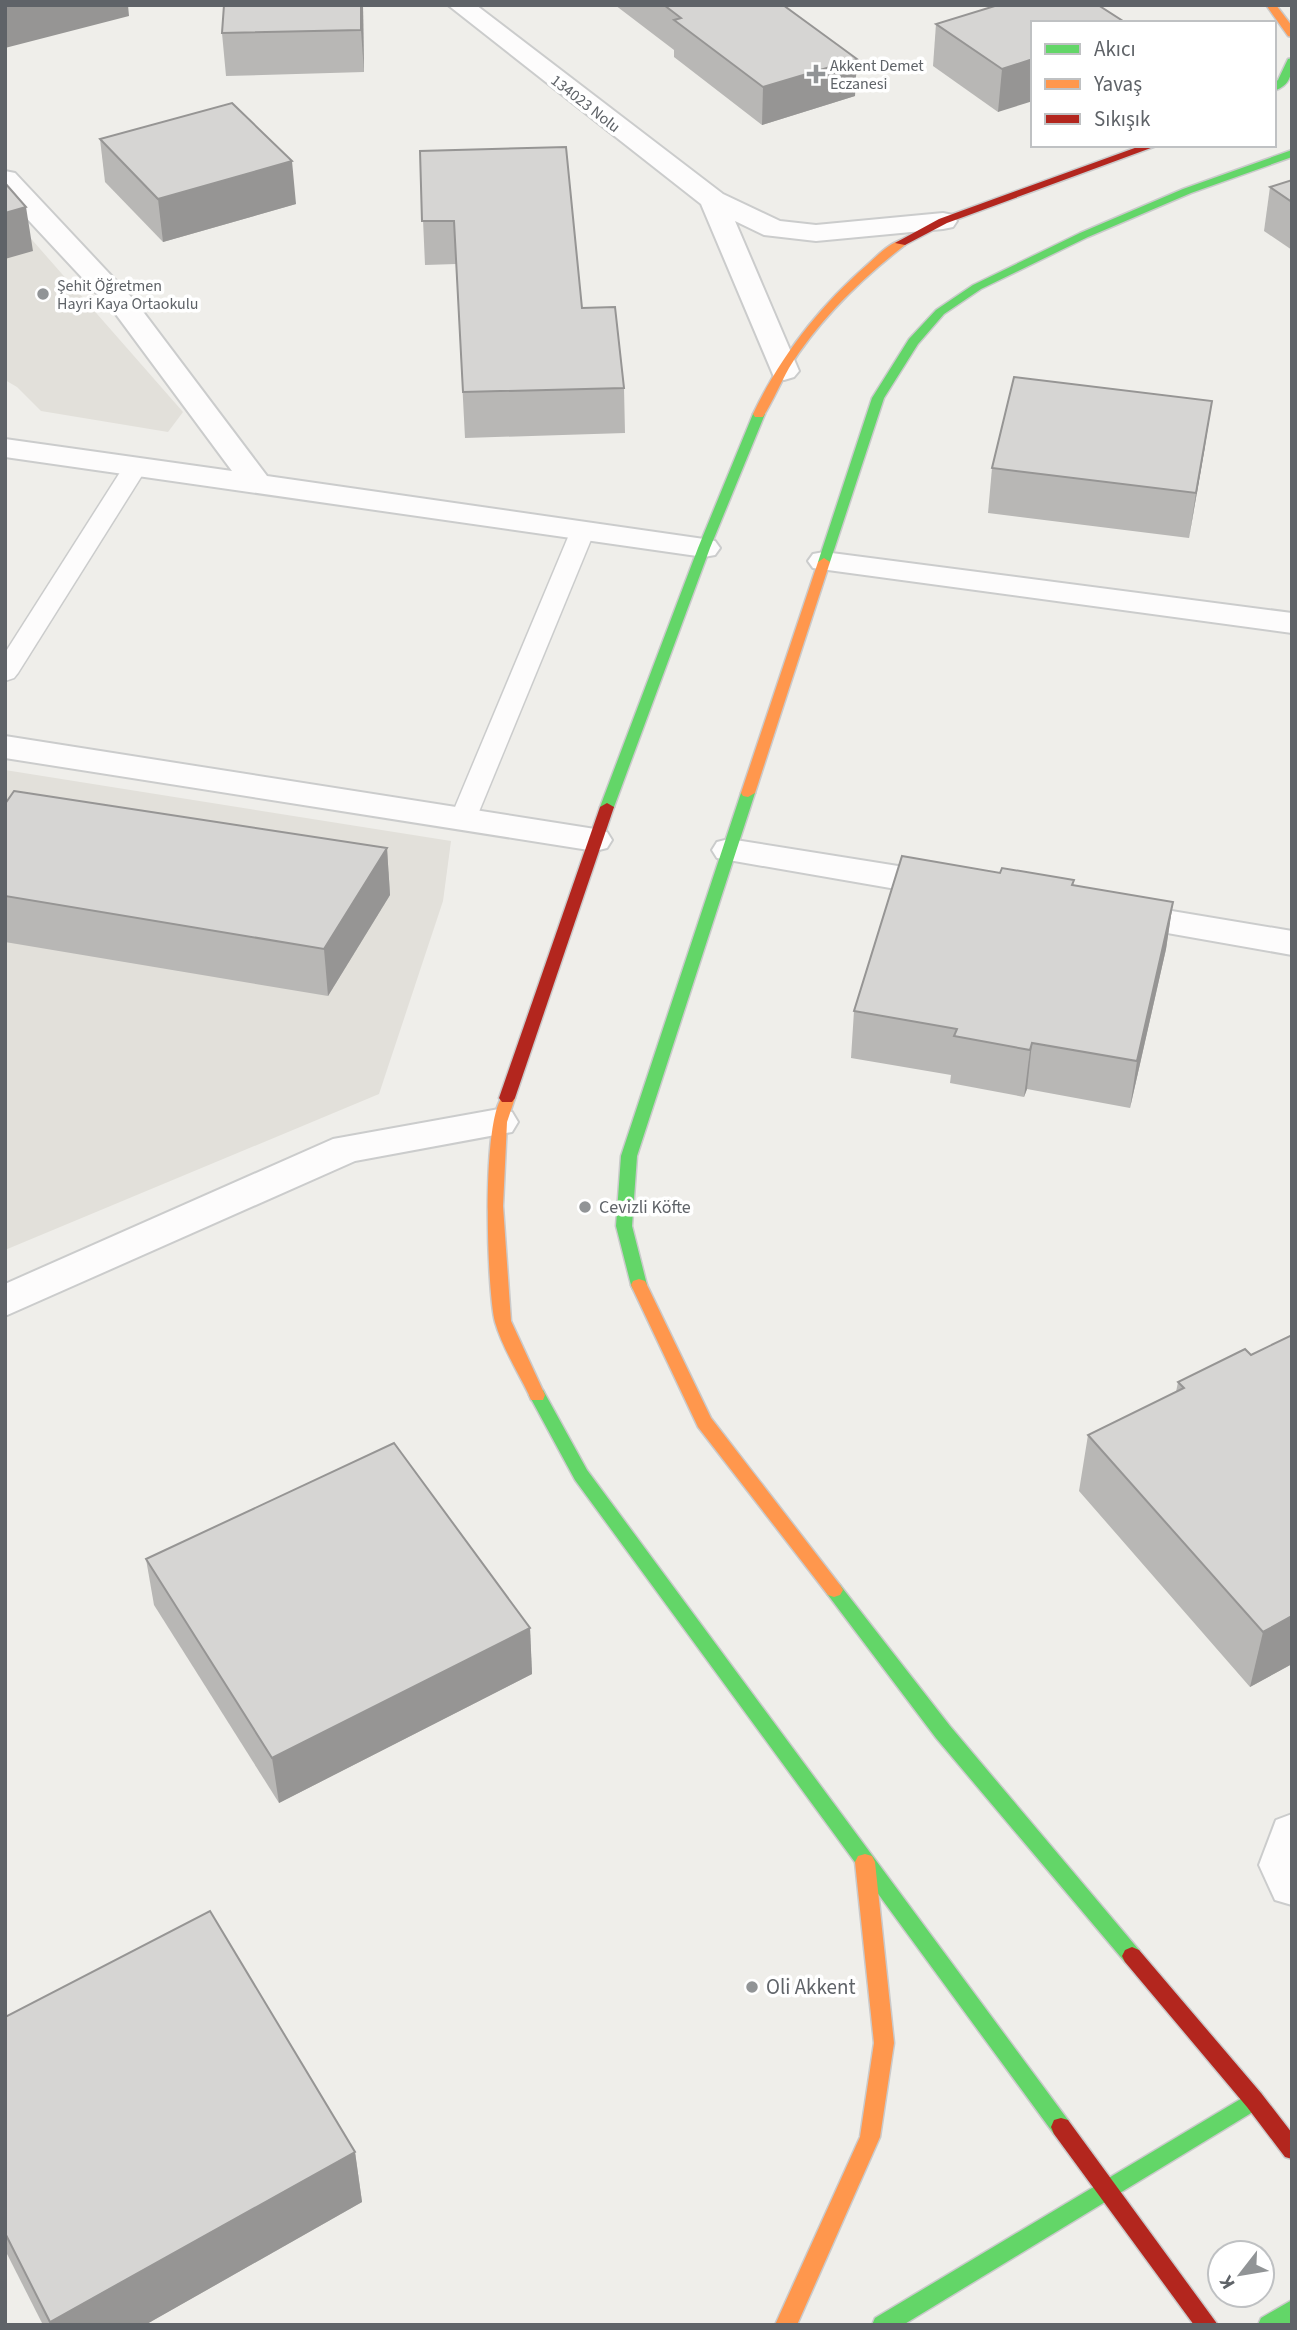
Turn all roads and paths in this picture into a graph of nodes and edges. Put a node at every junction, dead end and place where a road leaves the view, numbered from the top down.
1 (460, 5) edge
2 (1271, 5) edge
3 (1285, 5) edge
4 (1292, 9) edge
5 (1292, 34) edge
6 (1292, 61) edge
7 (1277, 98) edge
8 (1148, 147) edge
9 (1292, 153) edge
10 (5, 179) edge
11 (713, 200) junction
12 (943, 221) junction
13 (785, 370) junction
14 (5, 448) edge
15 (136, 467) junction
16 (257, 484) junction
17 (583, 530) junction
18 (704, 548) junction
19 (824, 561) junction
20 (1292, 623) edge
21 (5, 673) edge
22 (5, 747) edge
23 (463, 819) junction
24 (595, 840) junction
25 (729, 850) junction
26 (976, 891) edge
27 (1086, 909) edge
28 (1292, 943) edge
29 (499, 1122) junction
30 (5, 1301) edge
31 (1292, 1833) edge
32 (865, 1860) junction
33 (1292, 1885) edge
34 (1254, 2100) junction
35 (1292, 2150) edge
36 (1106, 2189) junction
37 (1292, 2310) edge
38 (786, 2325) edge
39 (883, 2325) edge
40 (1207, 2325) edge
41 (1269, 2325) edge

1 - 11 street, 134023 Nolu
2 - 5 main road
3 - 4 main road
6 - 7 main road
8 - 12 main road
9 - 19 main road
10 - 16 street
11 - 12 street, 134023 Nolu
11 - 13 street
12 - 13 main road
13 - 18 main road
14 - 15 street
15 - 16 street
15 - 21 lane
16 - 17 street
17 - 18 street
17 - 23 lane
18 - 24 main road
19 - 20 street
19 - 25 main road
22 - 23 street
23 - 24 street
24 - 29 main road
25 - 26 street
25 - 34 main road
27 - 28 street
29 - 30 street
29 - 32 main road
31 - 33 street
32 - 36 main road
32 - 38 main road
34 - 35 main road
34 - 36 main road
36 - 39 main road
36 - 40 main road
37 - 41 main road

